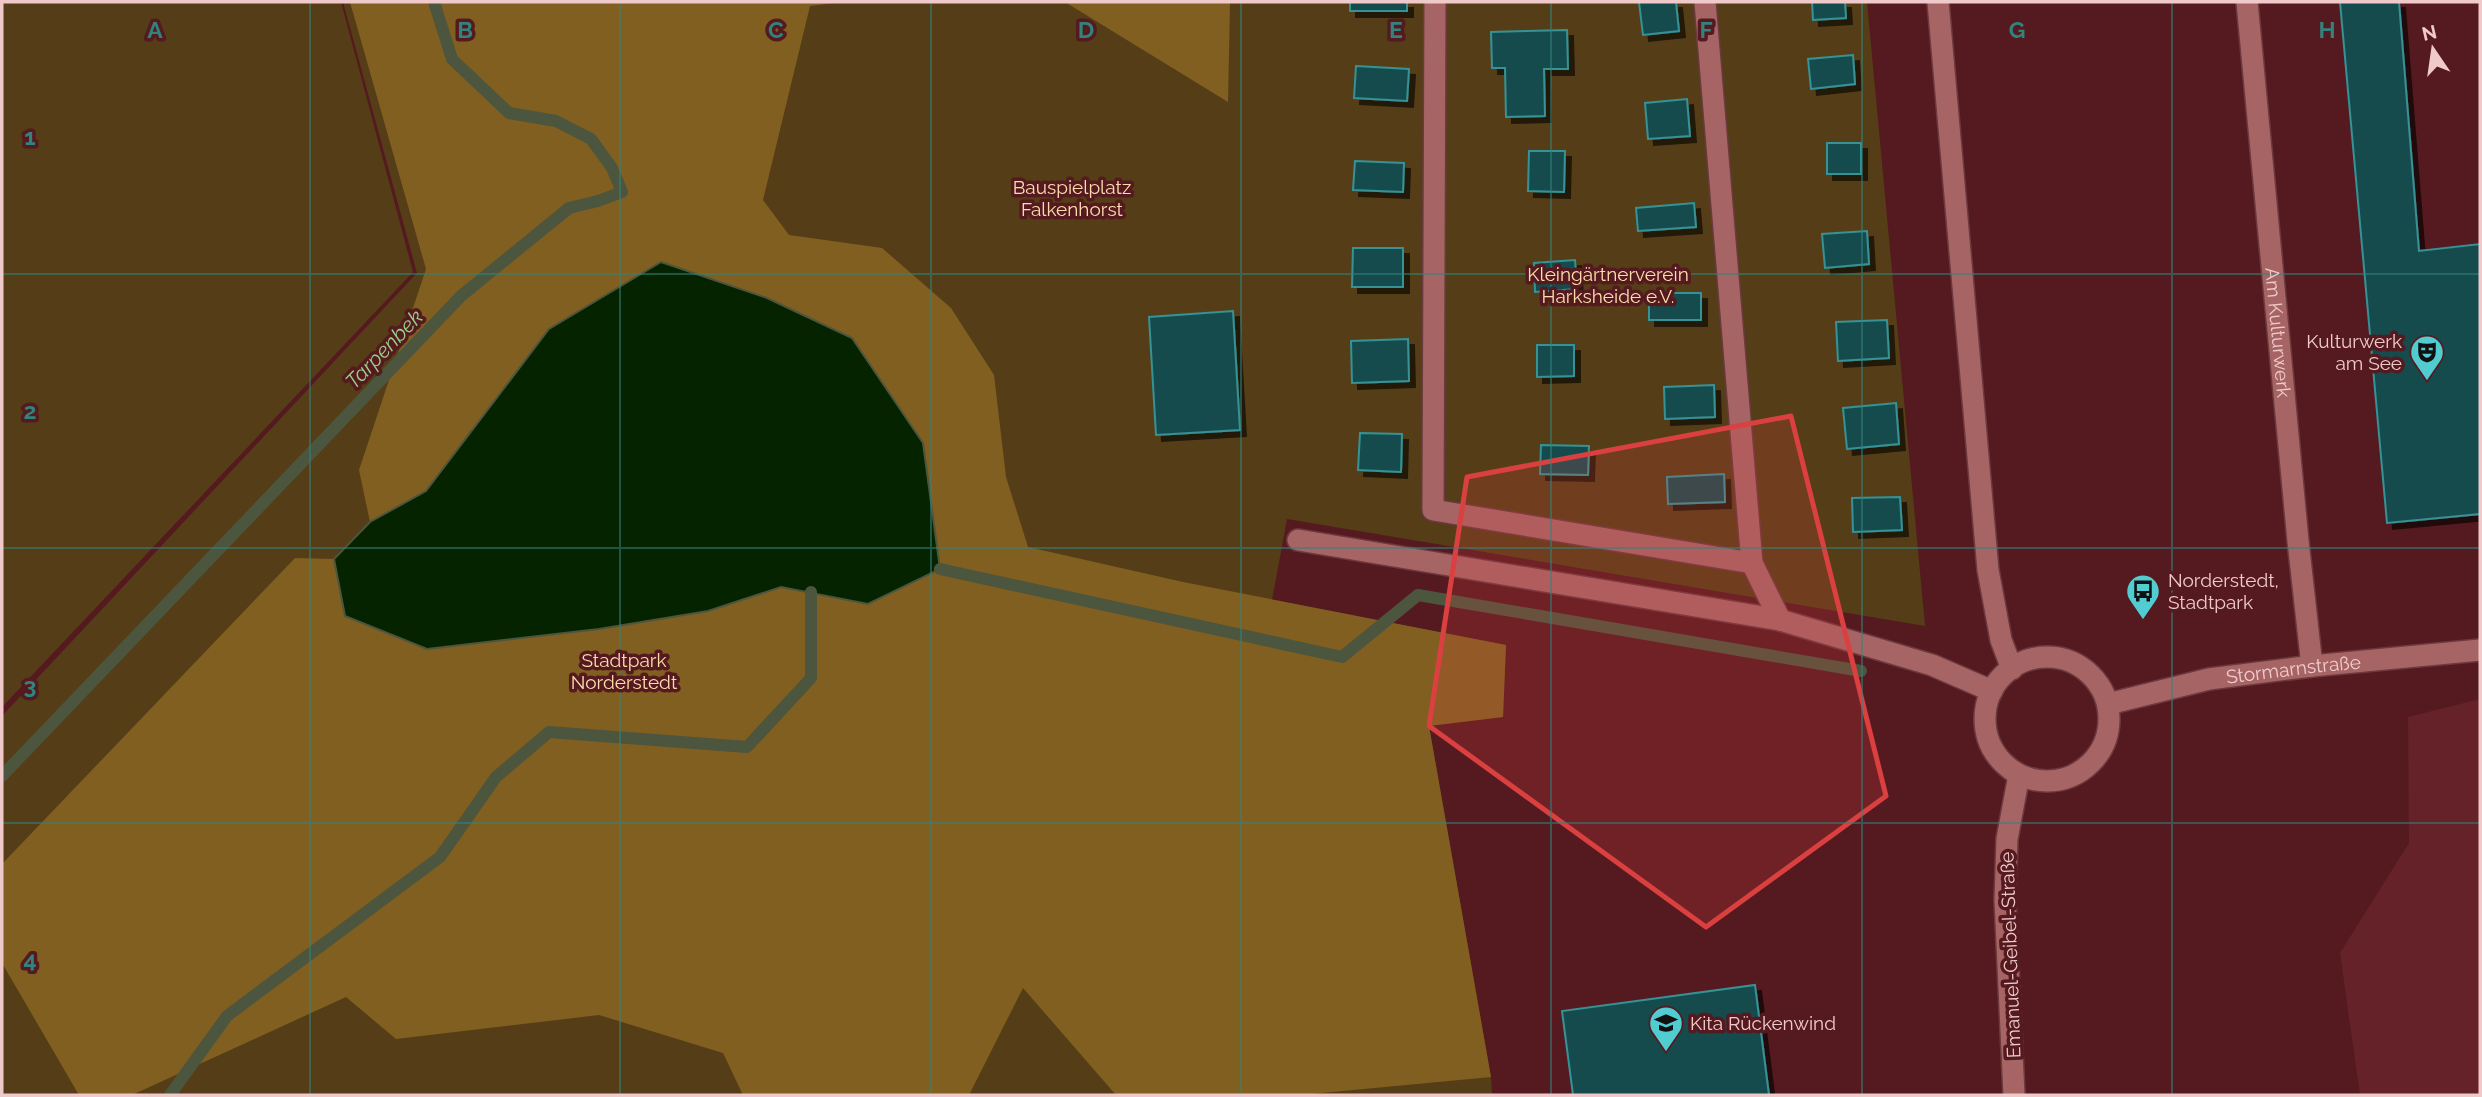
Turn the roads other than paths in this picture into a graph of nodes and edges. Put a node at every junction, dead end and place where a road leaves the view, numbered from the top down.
1 (1435, 2) edge
2 (1705, 2) edge
3 (1938, 2) edge
4 (2247, 2) edge
5 (1298, 540) dead end
6 (1752, 563) junction
7 (1780, 620) junction
8 (2480, 650) edge
9 (2312, 666) junction
10 (2012, 668) junction
11 (1992, 691) junction
12 (2108, 704) junction
13 (2019, 775) junction
14 (2014, 1095) edge

1 - 6 street
2 - 6 street
3 - 10 street
4 - 9 street, Am Kulturwerk
5 - 7 street
6 - 7 street
7 - 11 street
8 - 9 street, Stormarnstraße
9 - 12 street, Stormarnstraße
10 - 11 street
10 - 12 street
11 - 13 street
12 - 13 street
13 - 14 street, Emanuel-Geibel-Straße

